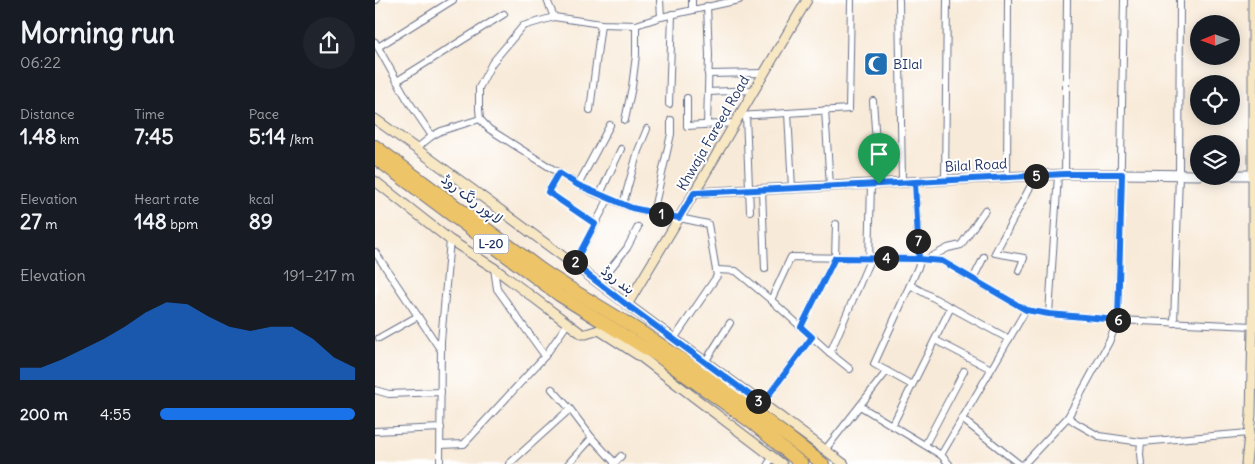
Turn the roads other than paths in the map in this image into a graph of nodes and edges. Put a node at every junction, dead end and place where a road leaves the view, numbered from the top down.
1 (453, 0) edge
2 (547, 0) edge
3 (660, 0) edge
4 (692, 0) edge
5 (739, 0) edge
6 (807, 0) edge
7 (851, 0) edge
8 (899, 0) edge
9 (947, 0) edge
10 (1008, 0) edge
11 (1067, 0) edge
12 (1124, 0) edge
13 (1180, 0) edge
14 (1253, 0) edge
15 (725, 1) edge
16 (707, 6) junction
17 (693, 10) junction
18 (504, 14) dead end
19 (672, 14) junction
20 (661, 16) junction
21 (554, 17) junction
22 (601, 24) junction
23 (636, 25) junction
24 (376, 45) edge
25 (764, 73) junction
26 (708, 74) junction
27 (397, 81) junction
28 (754, 90) junction
29 (707, 92) junction
30 (687, 98) dead end
31 (873, 101) dead end
32 (669, 104) dead end
33 (590, 110) dead end
34 (825, 110) junction
35 (788, 113) junction
36 (740, 118) junction
37 (375, 119) edge
38 (481, 119) junction
39 (625, 120) dead end
40 (671, 120) dead end
41 (610, 124) dead end
42 (707, 124) junction
43 (647, 129) dead end
44 (432, 136) junction
45 (375, 146) edge
46 (417, 148) junction
47 (621, 149) dead end
48 (375, 158) edge
49 (559, 173) junction
50 (1122, 174) junction
51 (1061, 175) junction
52 (1179, 175) junction
53 (1190, 175) edge
54 (1240, 175) edge
55 (1254, 175) edge
56 (1036, 176) junction
57 (1007, 177) junction
58 (945, 180) junction
59 (375, 182) edge
60 (902, 182) junction
61 (915, 182) junction
62 (875, 184) junction
63 (578, 185) junction
64 (830, 186) junction
65 (792, 188) junction
66 (749, 190) junction
67 (762, 190) junction
68 (694, 193) junction
69 (599, 194) junction
70 (609, 198) junction
71 (623, 204) junction
72 (985, 210) dead end
73 (750, 211) dead end
74 (653, 213) junction
75 (679, 218) junction
76 (595, 224) junction
77 (836, 224) dead end
78 (638, 227) dead end
79 (450, 240) junction
80 (375, 252) edge
81 (984, 257) dead end
82 (835, 258) junction
83 (869, 258) junction
84 (919, 259) junction
85 (926, 260) junction
86 (574, 264) junction
87 (494, 268) junction
88 (765, 269) dead end
89 (717, 270) junction
90 (1019, 271) dead end
91 (973, 279) junction
92 (599, 283) junction
93 (910, 285) junction
94 (771, 300) junction
95 (627, 305) junction
96 (951, 307) junction
97 (1026, 310) junction
98 (1049, 314) junction
99 (417, 316) junction
100 (1118, 320) junction
101 (1174, 322) junction
102 (568, 323) junction
103 (731, 323) dead end
104 (1253, 326) junction
105 (801, 327) junction
106 (812, 337) junction
107 (379, 338) dead end
108 (1009, 338) junction
109 (935, 340) junction
110 (667, 348) junction
111 (441, 350) junction
112 (830, 353) junction
113 (545, 356) junction
114 (705, 362) junction
115 (850, 369) dead end
116 (991, 370) junction
117 (887, 371) junction
118 (964, 371) dead end
119 (912, 385) junction
120 (552, 389) dead end
121 (375, 390) edge
122 (441, 392) junction
123 (762, 404) junction
124 (860, 406) junction
125 (570, 409) junction
126 (1253, 415) edge
127 (1069, 417) junction
128 (962, 419) junction
129 (892, 426) junction
130 (441, 428) junction
131 (375, 431) edge
132 (1249, 433) junction
133 (592, 438) junction
134 (1141, 442) junction
135 (925, 445) junction
136 (441, 446) junction
137 (825, 450) junction
138 (941, 455) junction
139 (621, 456) dead end
140 (770, 460) edge
141 (513, 463) edge
142 (614, 463) edge
143 (441, 464) edge
144 (568, 464) edge
145 (782, 464) edge
146 (802, 464) edge
147 (823, 464) edge
148 (844, 464) edge
149 (949, 464) edge
150 (1019, 464) edge
151 (1023, 464) edge
152 (1141, 464) edge
153 (1246, 464) edge

1 - 24 street
2 - 21 street
3 - 20 street
4 - 17 street
5 - 15 street
6 - 25 main road, Khwaja Fareed Road
7 - 34 street
8 - 60 street
9 - 58 street
10 - 57 street
11 - 51 street
12 - 50 street
13 - 52 street
14 - 55 main road
15 - 16 street
16 - 17 street
16 - 26 street
17 - 19 street
18 - 27 street
19 - 20 street
19 - 32 street
20 - 23 street
21 - 22 street
21 - 38 street
22 - 23 street
22 - 33 street
23 - 39 street
24 - 27 street
25 - 26 street
25 - 28 main road, Khwaja Fareed Road
26 - 29 street
27 - 44 street
28 - 29 street
28 - 36 main road, Khwaja Fareed Road
29 - 42 street
30 - 42 street
31 - 62 street
34 - 35 street
34 - 64 street
35 - 36 street
35 - 65 street
36 - 42 street
36 - 66 street
36 - 68 main road, Khwaja Fareed Road
37 - 46 main road, بند روڈ
38 - 44 street
38 - 49 street
40 - 74 street
41 - 63 street
43 - 71 street
44 - 46 street
45 - 110 highway, لاہور رنگ روڈ / L-20
46 - 86 main road, بند روڈ
47 - 69 street
48 - 110 highway, لاہور رنگ روڈ / L-20
49 - 63 street
49 - 76 street
50 - 51 street, Bilal Road
50 - 52 street, Bilal Road
50 - 100 street
51 - 56 street, Bilal Road
51 - 98 street
52 - 53 street, Bilal Road
52 - 101 street
54 - 55 street
55 - 104 main road
56 - 57 street, Bilal Road
56 - 90 street
57 - 58 street, Bilal Road
58 - 61 street, Bilal Road
59 - 79 main road
60 - 61 street, Bilal Road
60 - 62 street, Bilal Road
61 - 84 street
62 - 64 street, Bilal Road
62 - 83 street
63 - 69 street
64 - 65 street, Bilal Road
65 - 67 street, Bilal Road
66 - 67 street, Bilal Road
66 - 68 street, Bilal Road
66 - 73 street
67 - 88 street
68 - 75 main road, Khwaja Fareed Road
69 - 70 street
70 - 71 street
70 - 76 street
71 - 74 street
72 - 85 street
74 - 75 street
75 - 89 street
75 - 95 main road, Khwaja Fareed Road
76 - 86 street
77 - 82 street
78 - 92 street
79 - 87 main road
79 - 111 street
80 - 99 street
81 - 91 street
82 - 83 street
82 - 94 street
82 - 105 street
83 - 84 street
83 - 112 street
84 - 85 street
84 - 93 street
85 - 91 street
86 - 92 main road, بند روڈ
87 - 102 main road
87 - 113 street
89 - 94 street
89 - 110 street
91 - 97 street
92 - 95 main road, بند روڈ
93 - 96 street
93 - 117 street
94 - 105 street
95 - 110 main road, بند روڈ
96 - 108 street
96 - 109 street
97 - 98 street
97 - 108 street
98 - 100 street
99 - 107 street
99 - 111 street
100 - 101 street
100 - 127 street
101 - 104 street
102 - 113 street
102 - 140 main road
103 - 114 street
104 - 126 main road
105 - 106 street
106 - 112 street
106 - 123 street
108 - 116 street
109 - 116 street
109 - 119 street
110 - 114 main road, بند روڈ
110 - 146 highway, لاہور رنگ روڈ / L-20
110 - 147 highway, لاہور رنگ روڈ / L-20
111 - 122 street
112 - 115 street
113 - 136 street
114 - 123 main road, بند روڈ
116 - 128 street
117 - 119 street
117 - 124 street
118 - 135 street
119 - 129 street
120 - 125 street
121 - 122 street
122 - 130 street
123 - 137 main road, بند روڈ
124 - 129 street
124 - 137 street
125 - 133 street
125 - 141 street
126 - 132 main road
127 - 134 street
127 - 151 street
128 - 138 street
128 - 150 street
129 - 135 street
130 - 131 street
130 - 136 street
132 - 134 street
132 - 153 main road
133 - 142 street
133 - 144 street
134 - 152 street
135 - 138 street
136 - 143 street
137 - 148 main road, بند روڈ
138 - 149 street
139 - 142 street
140 - 145 main road

